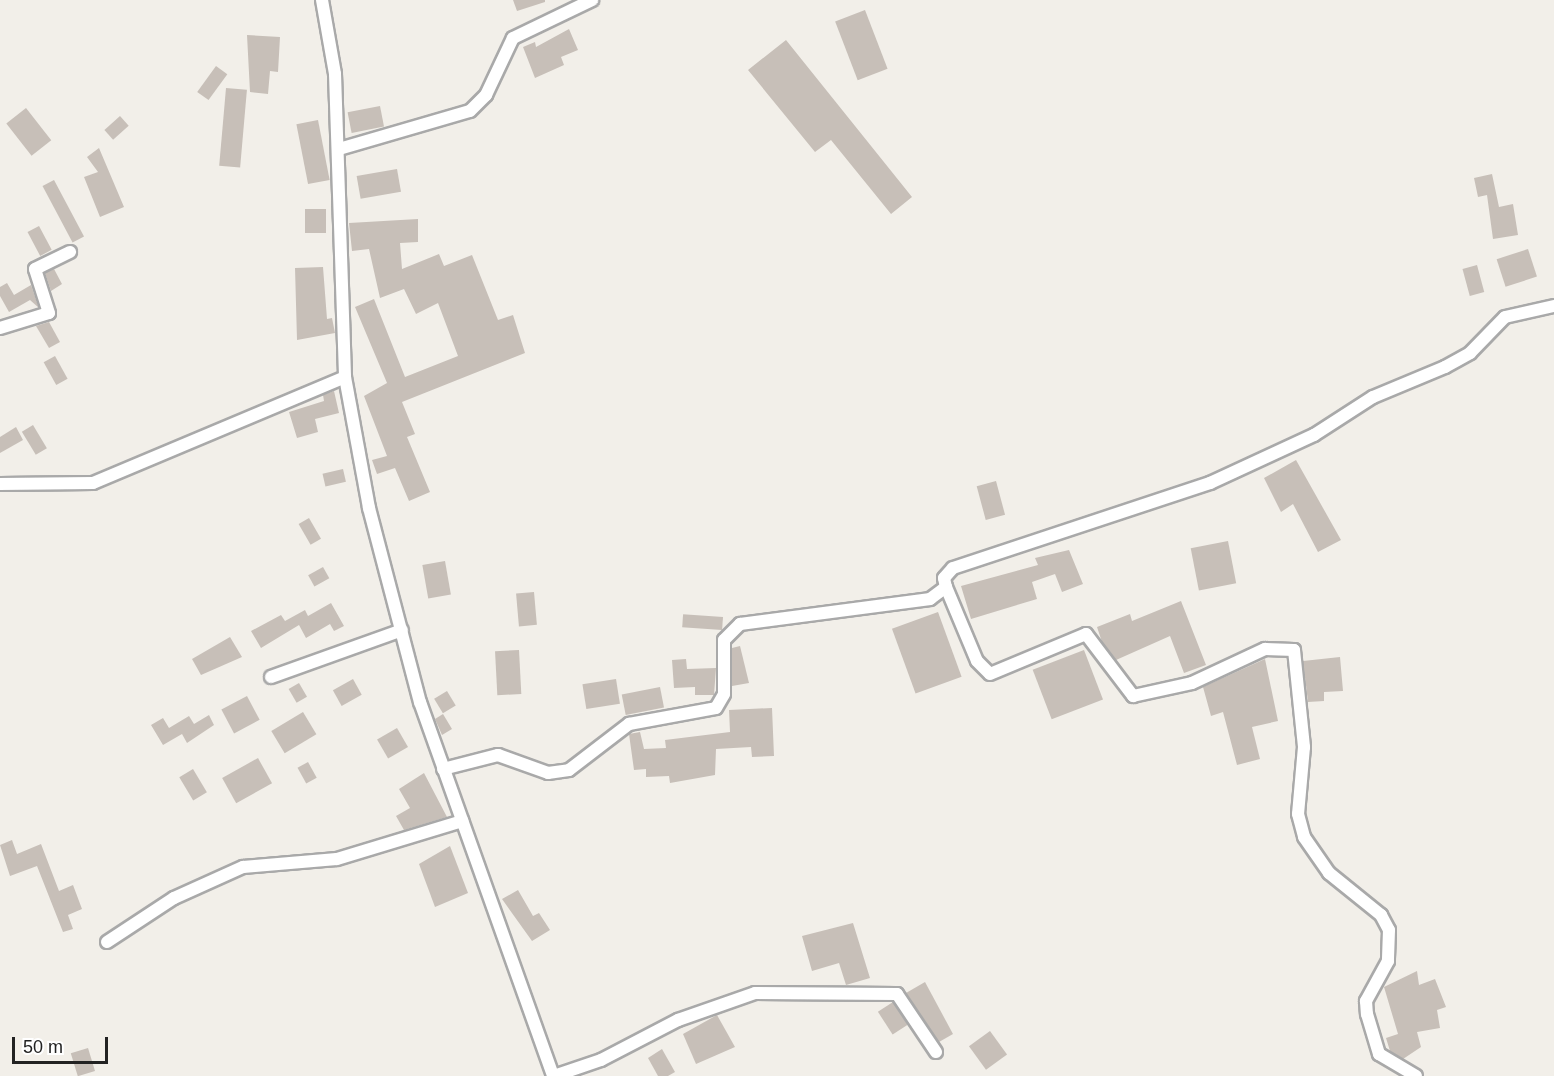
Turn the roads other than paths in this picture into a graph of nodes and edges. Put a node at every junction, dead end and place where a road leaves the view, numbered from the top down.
1 (322, 0) edge
2 (592, 0) edge
3 (339, 149) junction
4 (70, 252) dead end
5 (1554, 306) edge
6 (0, 328) edge
7 (345, 376) junction
8 (0, 483) edge
9 (946, 587) junction
10 (402, 630) junction
11 (271, 677) dead end
12 (444, 769) junction
13 (462, 821) junction
14 (107, 942) dead end
15 (936, 1052) dead end
16 (553, 1076) edge
17 (1416, 1076) edge

1 - 3 street
2 - 3 street
3 - 7 street
4 - 6 street
5 - 9 street
7 - 8 street
7 - 10 street
9 - 12 street
9 - 17 street
10 - 11 street
10 - 12 street
12 - 13 street
13 - 14 street
13 - 16 street
15 - 16 street

